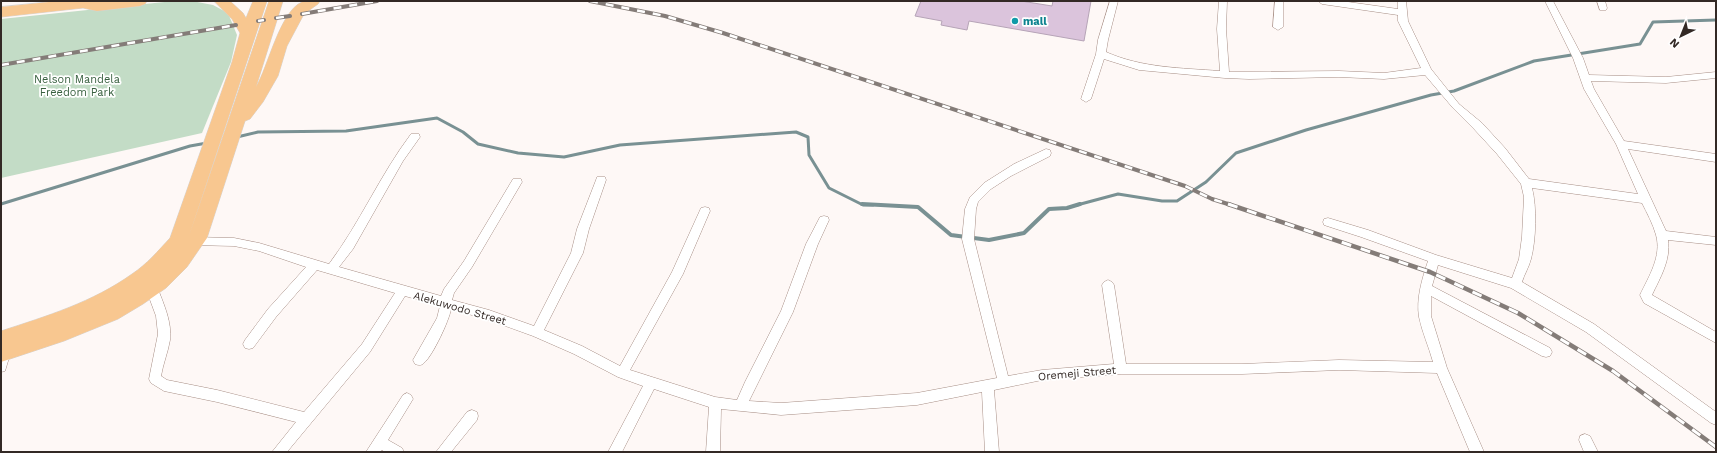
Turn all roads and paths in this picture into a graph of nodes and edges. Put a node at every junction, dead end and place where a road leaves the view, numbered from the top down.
1 (29, 1) edge
2 (101, 1) edge
3 (140, 1) edge
4 (221, 1) edge
5 (260, 1) edge
6 (276, 1) edge
7 (313, 1) edge
8 (1114, 1) edge
9 (1223, 1) edge
10 (1279, 1) edge
11 (1322, 1) edge
12 (1402, 1) edge
13 (1549, 1) edge
14 (76, 4) junction
15 (1, 6) edge
16 (1, 12) edge
17 (1402, 13) junction
18 (1278, 28) dead end
19 (248, 33) junction
20 (1101, 54) junction
21 (1427, 71) junction
22 (1225, 75) junction
23 (1716, 75) edge
24 (1586, 78) junction
25 (1086, 99) dead end
26 (225, 135) junction
27 (415, 137) dead end
28 (1621, 144) junction
29 (1046, 153) dead end
30 (1716, 158) edge
31 (601, 180) dead end
32 (517, 182) dead end
33 (1526, 183) junction
34 (1644, 199) junction
35 (705, 211) dead end
36 (824, 220) dead end
37 (1328, 222) dead end
38 (1662, 235) junction
39 (187, 241) junction
40 (1716, 242) edge
41 (1434, 259) junction
42 (315, 265) junction
43 (330, 270) junction
44 (1515, 284) junction
45 (1108, 285) dead end
46 (1426, 288) junction
47 (152, 289) junction
48 (402, 291) junction
49 (447, 304) junction
50 (537, 332) junction
51 (1716, 338) edge
52 (248, 344) dead end
53 (3, 350) edge
54 (1546, 352) dead end
55 (419, 360) dead end
56 (1441, 368) junction
57 (1121, 369) junction
58 (622, 373) junction
59 (651, 383) junction
60 (1004, 383) junction
61 (988, 386) junction
62 (407, 399) dead end
63 (715, 403) junction
64 (741, 406) junction
65 (472, 416) dead end
66 (307, 419) junction
67 (1716, 419) edge
68 (1585, 440) dead end
69 (376, 447) edge
70 (279, 452) edge
71 (397, 452) edge
72 (443, 452) edge
73 (615, 452) edge
74 (713, 452) edge
75 (992, 452) edge
76 (1477, 452) edge
77 (1592, 452) edge

1 - 15 main road
2 - 14 main road
3 - 14 main road
4 - 19 main road
5 - 19 main road
6 - 26 main road
7 - 26 main road
8 - 20 street
9 - 22 street
10 - 18 street
11 - 17 street
12 - 17 street
13 - 24 street
14 - 16 main road
17 - 21 street
19 - 26 main road
20 - 22 street
20 - 25 street
21 - 22 street
21 - 33 street
23 - 24 street
24 - 28 street
26 - 39 main road
27 - 43 street
28 - 30 street
28 - 34 street
29 - 60 street
31 - 50 street
32 - 49 street
33 - 34 street
33 - 44 street
34 - 38 street
35 - 58 street
36 - 64 street
37 - 41 street
38 - 40 street
38 - 51 street
39 - 42 street, Alekuwodo Street
39 - 47 main road
39 - 53 main road
41 - 44 street
41 - 46 street
42 - 43 street, Alekuwodo Street
42 - 52 street
43 - 48 street, Alekuwodo Street
44 - 67 street
45 - 57 street
46 - 54 street
46 - 56 street
47 - 53 main road
47 - 66 street
48 - 49 street, Alekuwodo Street
48 - 66 street
49 - 50 street, Alekuwodo Street
49 - 55 street
50 - 58 street, Alekuwodo Street
56 - 57 street, Oremeji Street
56 - 76 street
57 - 60 street, Oremeji Street
58 - 59 street, Alekuwodo Street
59 - 63 street, Alekuwodo Street
59 - 73 street
60 - 61 street, Oremeji Street
61 - 64 street, Oremeji Street
61 - 75 street
62 - 69 street
63 - 64 street, Oremeji Street
63 - 74 street
65 - 72 street
66 - 70 street
68 - 77 street
69 - 71 street

